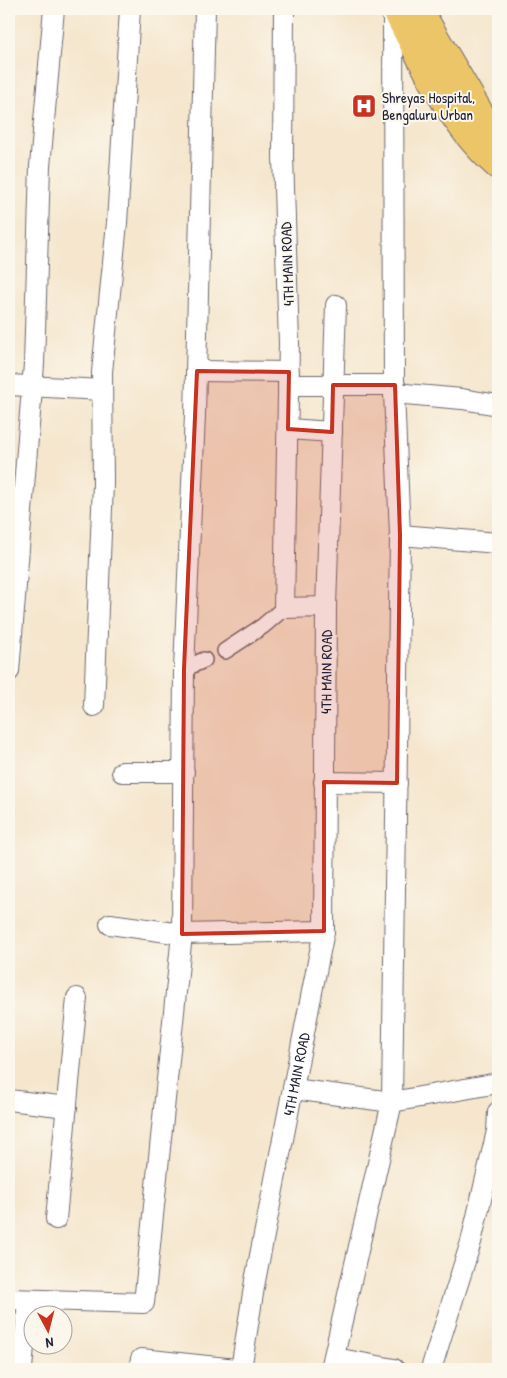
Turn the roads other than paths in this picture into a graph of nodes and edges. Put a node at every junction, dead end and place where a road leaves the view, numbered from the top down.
1 (54, 9) edge
2 (130, 9) edge
3 (204, 9) edge
4 (284, 9) edge
5 (394, 9) edge
6 (418, 9) edge
7 (498, 137) edge
8 (498, 165) edge
9 (336, 305) dead end
10 (196, 371) junction
11 (288, 378) junction
12 (9, 384) edge
13 (333, 385) junction
14 (32, 386) junction
15 (394, 389) junction
16 (102, 390) junction
17 (498, 405) edge
18 (288, 430) junction
19 (332, 432) junction
20 (400, 535) junction
21 (498, 544) edge
22 (326, 607) junction
23 (284, 608) junction
24 (225, 651) dead end
25 (204, 660) dead end
26 (184, 669) junction
27 (9, 671) edge
28 (94, 706) dead end
29 (122, 772) dead end
30 (184, 772) junction
31 (324, 782) junction
32 (397, 783) junction
33 (110, 924) dead end
34 (324, 931) junction
35 (182, 934) junction
36 (78, 998) dead end
37 (498, 1083) edge
38 (293, 1089) junction
39 (9, 1100) edge
40 (392, 1102) junction
41 (67, 1107) junction
42 (498, 1112) edge
43 (56, 1219) dead end
44 (18, 1299) edge
45 (333, 1364) edge
46 (22, 1369) edge
47 (139, 1369) edge
48 (236, 1369) edge
49 (241, 1369) edge
50 (394, 1369) edge
51 (431, 1369) edge

1 - 14 street
2 - 16 street
3 - 10 street
4 - 11 street, 4TH MAIN ROAD
5 - 8 main road
5 - 15 street
6 - 7 main road
9 - 13 street
10 - 11 street
10 - 26 street
11 - 13 street
11 - 18 street, 4TH MAIN ROAD
12 - 14 street
13 - 15 street
13 - 19 street
14 - 16 street
14 - 27 street
15 - 17 street
15 - 20 street
16 - 28 street
18 - 19 street
18 - 23 street, 4TH MAIN ROAD
19 - 22 street
20 - 21 street
20 - 32 street
22 - 23 street, 4TH MAIN ROAD
22 - 31 street, 4TH MAIN ROAD
23 - 24 street
25 - 26 street
26 - 30 street
29 - 30 street
30 - 35 street
31 - 32 street
31 - 34 street, 4TH MAIN ROAD
32 - 40 street
33 - 35 street
34 - 35 street
34 - 38 street, 4TH MAIN ROAD
35 - 44 street
36 - 41 street
37 - 40 street
38 - 40 street
38 - 49 street, 4TH MAIN ROAD
39 - 41 street
40 - 45 street
41 - 43 street
42 - 51 street
44 - 46 street
45 - 50 street
47 - 48 street

